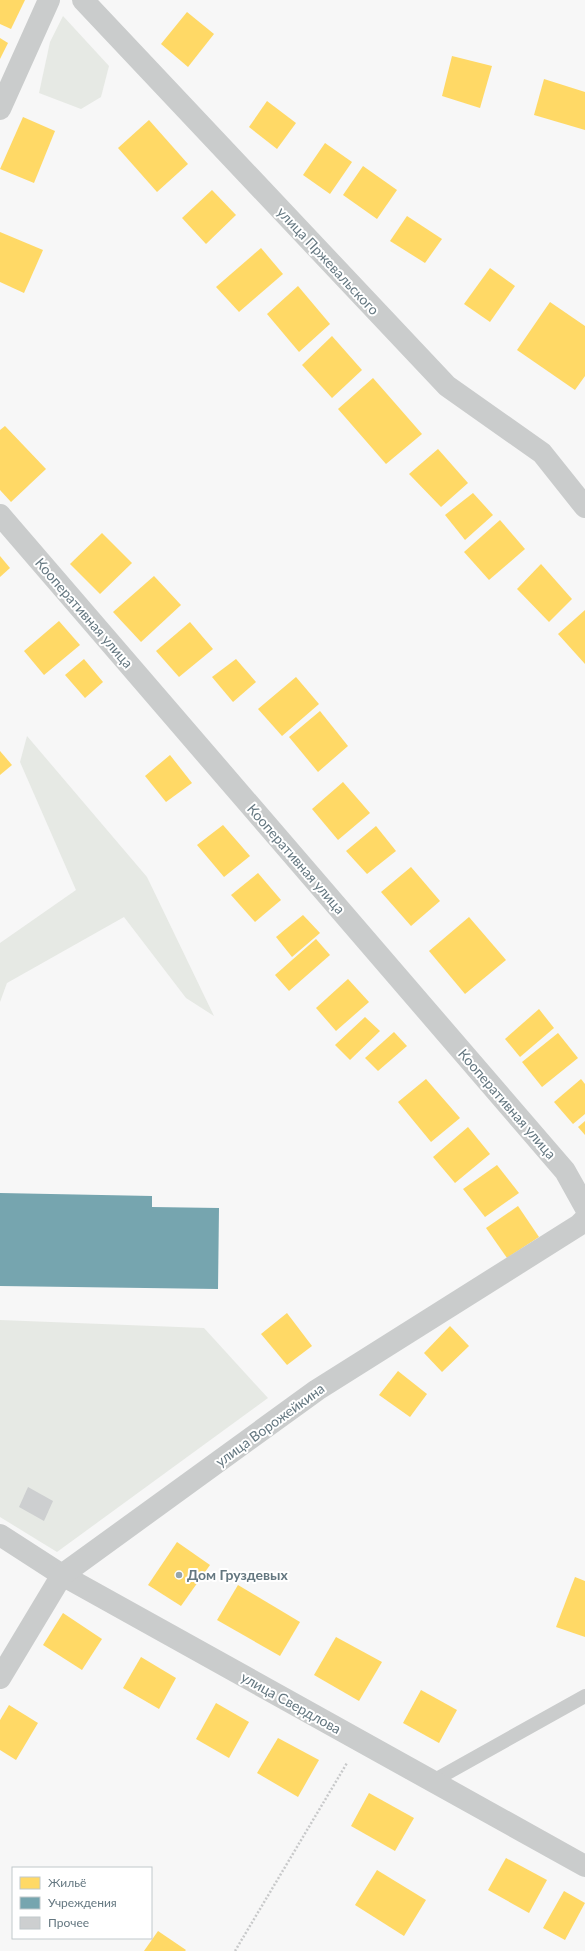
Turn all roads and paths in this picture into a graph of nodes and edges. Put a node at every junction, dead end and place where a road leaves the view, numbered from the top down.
1 (49, 0) edge
2 (83, 0) edge
3 (0, 109) edge
4 (585, 507) edge
5 (0, 516) edge
6 (585, 1207) edge
7 (585, 1218) edge
8 (0, 1535) edge
9 (62, 1574) junction
10 (0, 1678) edge
11 (585, 1696) edge
12 (360, 1741) junction
13 (432, 1781) junction
14 (585, 1866) edge
15 (235, 1951) edge

1 - 3 street
2 - 4 street, улица Пржевальского
5 - 6 street, Кооперативная улица
7 - 9 street, улица Ворожейкина
8 - 9 street, улица Свердлова
9 - 10 street, улица Ворожейкина
9 - 12 street, улица Свердлова
11 - 13 lane
12 - 13 street, улица Свердлова
12 - 15 path
13 - 14 street, улица Свердлова

